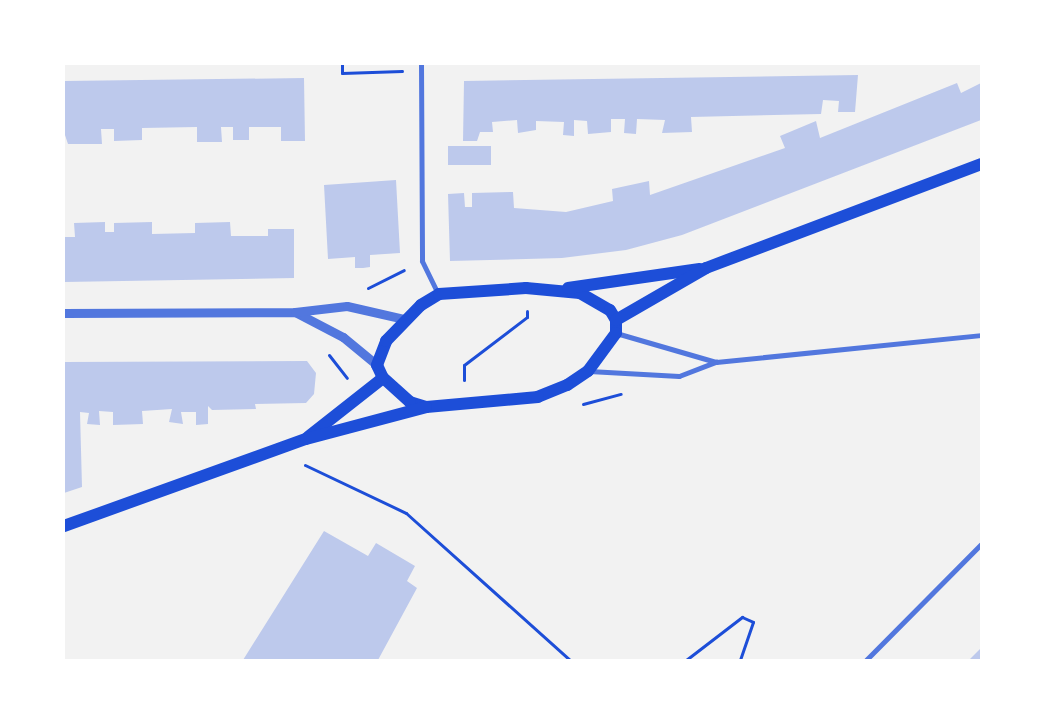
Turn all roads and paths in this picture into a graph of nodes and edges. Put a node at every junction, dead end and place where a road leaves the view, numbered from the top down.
1 (342, 64) edge
2 (420, 64) edge
3 (420, 71) junction
4 (981, 164) edge
5 (706, 268) junction
6 (526, 288) junction
7 (561, 289) junction
8 (439, 294) junction
9 (295, 312) junction
10 (64, 313) edge
11 (404, 319) junction
12 (616, 326) junction
13 (981, 335) edge
14 (716, 362) junction
15 (377, 365) junction
16 (588, 371) junction
17 (383, 378) junction
18 (465, 404) junction
19 (426, 407) junction
20 (306, 439) junction
21 (293, 444) junction
22 (64, 526) edge
23 (981, 544) edge
24 (570, 660) edge
25 (686, 660) edge
26 (740, 660) edge
27 (866, 660) edge

1 - 3 path
2 - 3 street
3 - 8 street
4 - 5 main road
5 - 7 main road
5 - 12 main road
6 - 7 main road
6 - 8 main road
6 - 18 path
7 - 12 main road
8 - 11 main road
9 - 10 street
9 - 11 street
9 - 15 street
11 - 15 main road
12 - 14 street
12 - 16 main road
13 - 14 street
14 - 16 street
15 - 17 main road
16 - 18 main road
17 - 19 main road
17 - 20 main road
18 - 19 main road
19 - 20 main road
20 - 21 main road
21 - 22 main road
21 - 24 path
23 - 27 street
25 - 26 path

